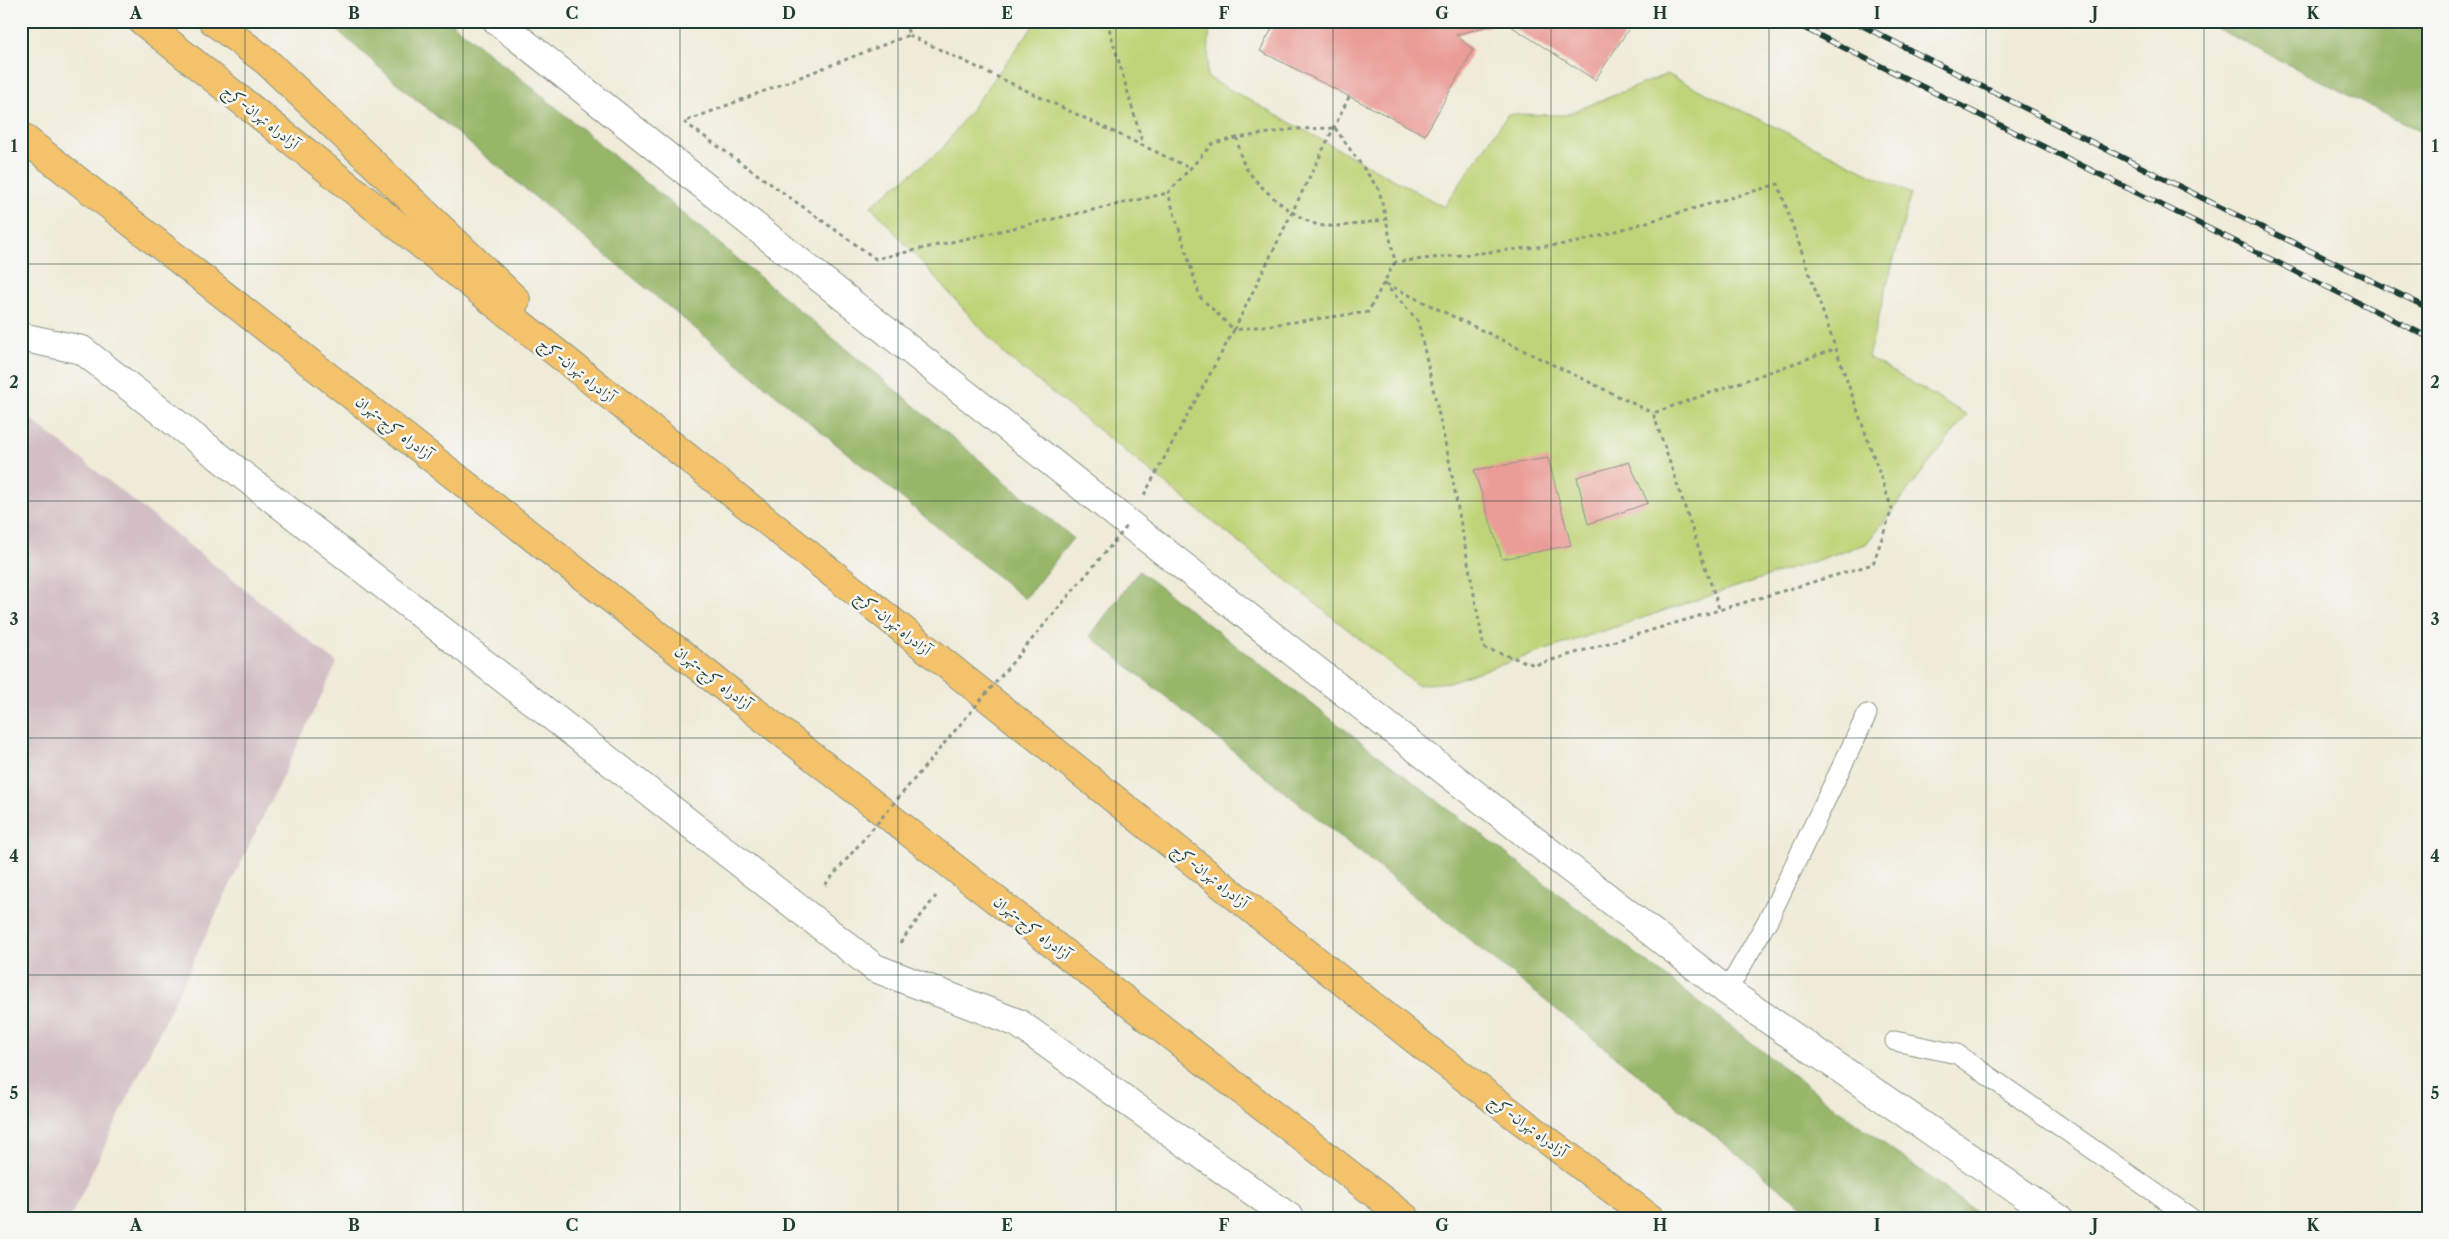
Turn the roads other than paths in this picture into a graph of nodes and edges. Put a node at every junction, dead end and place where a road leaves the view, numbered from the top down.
1 (142, 21) edge
2 (213, 21) edge
3 (224, 21) edge
4 (497, 21) edge
5 (266, 61) junction
6 (21, 136) edge
7 (21, 337) edge
8 (649, 428) junction
9 (1867, 714) dead end
10 (1727, 990) junction
11 (1895, 1042) dead end
12 (1290, 1218) edge
13 (1406, 1218) edge
14 (1650, 1218) edge
15 (2058, 1218) edge
16 (2191, 1218) edge

1 - 8 highway, آزادراه تهران-کرج
2 - 5 highway
3 - 5 street
4 - 10 street
5 - 8 highway
6 - 13 highway, آزادراه کرج-تهران
7 - 12 street
8 - 14 highway, آزادراه تهران-کرج
9 - 10 lane
10 - 15 street
11 - 16 lane

